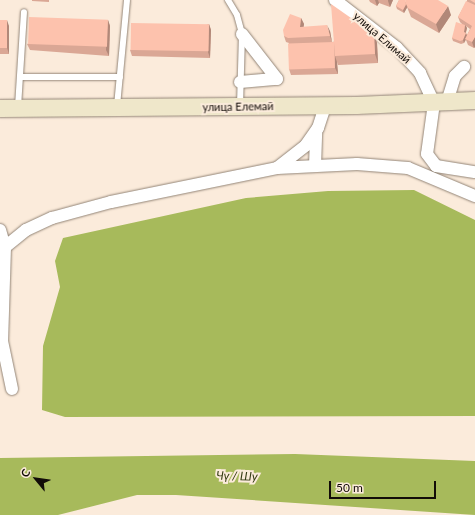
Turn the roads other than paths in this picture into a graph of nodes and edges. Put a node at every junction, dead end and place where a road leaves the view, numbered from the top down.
1 (126, 0) edge
2 (228, 0) edge
3 (336, 0) edge
4 (24, 12) dead end
5 (242, 34) junction
6 (464, 67) dead end
7 (20, 77) junction
8 (120, 77) junction
9 (240, 82) junction
10 (475, 100) edge
11 (440, 102) junction
12 (240, 106) junction
13 (325, 106) junction
14 (0, 108) edge
15 (18, 108) junction
16 (117, 108) junction
17 (316, 132) junction
18 (315, 166) junction
19 (277, 168) junction
20 (475, 172) edge
21 (475, 196) edge
22 (0, 230) edge
23 (5, 247) junction
24 (12, 388) dead end

1 - 8 lane
2 - 5 lane
3 - 11 street, улица Елимай
4 - 7 lane
5 - 9 lane
5 - 9 street
6 - 11 street
7 - 8 lane
7 - 15 lane
8 - 16 lane
9 - 12 lane
10 - 11 street, улица Елемай
11 - 13 street, улица Елемай
11 - 20 street
12 - 13 street, улица Елемай
12 - 16 street, улица Елемай
13 - 17 street
14 - 15 street, улица Елемай
15 - 16 street, улица Елемай
17 - 18 street
17 - 19 street
18 - 19 street
18 - 21 street
19 - 23 street
22 - 23 street
23 - 24 street

